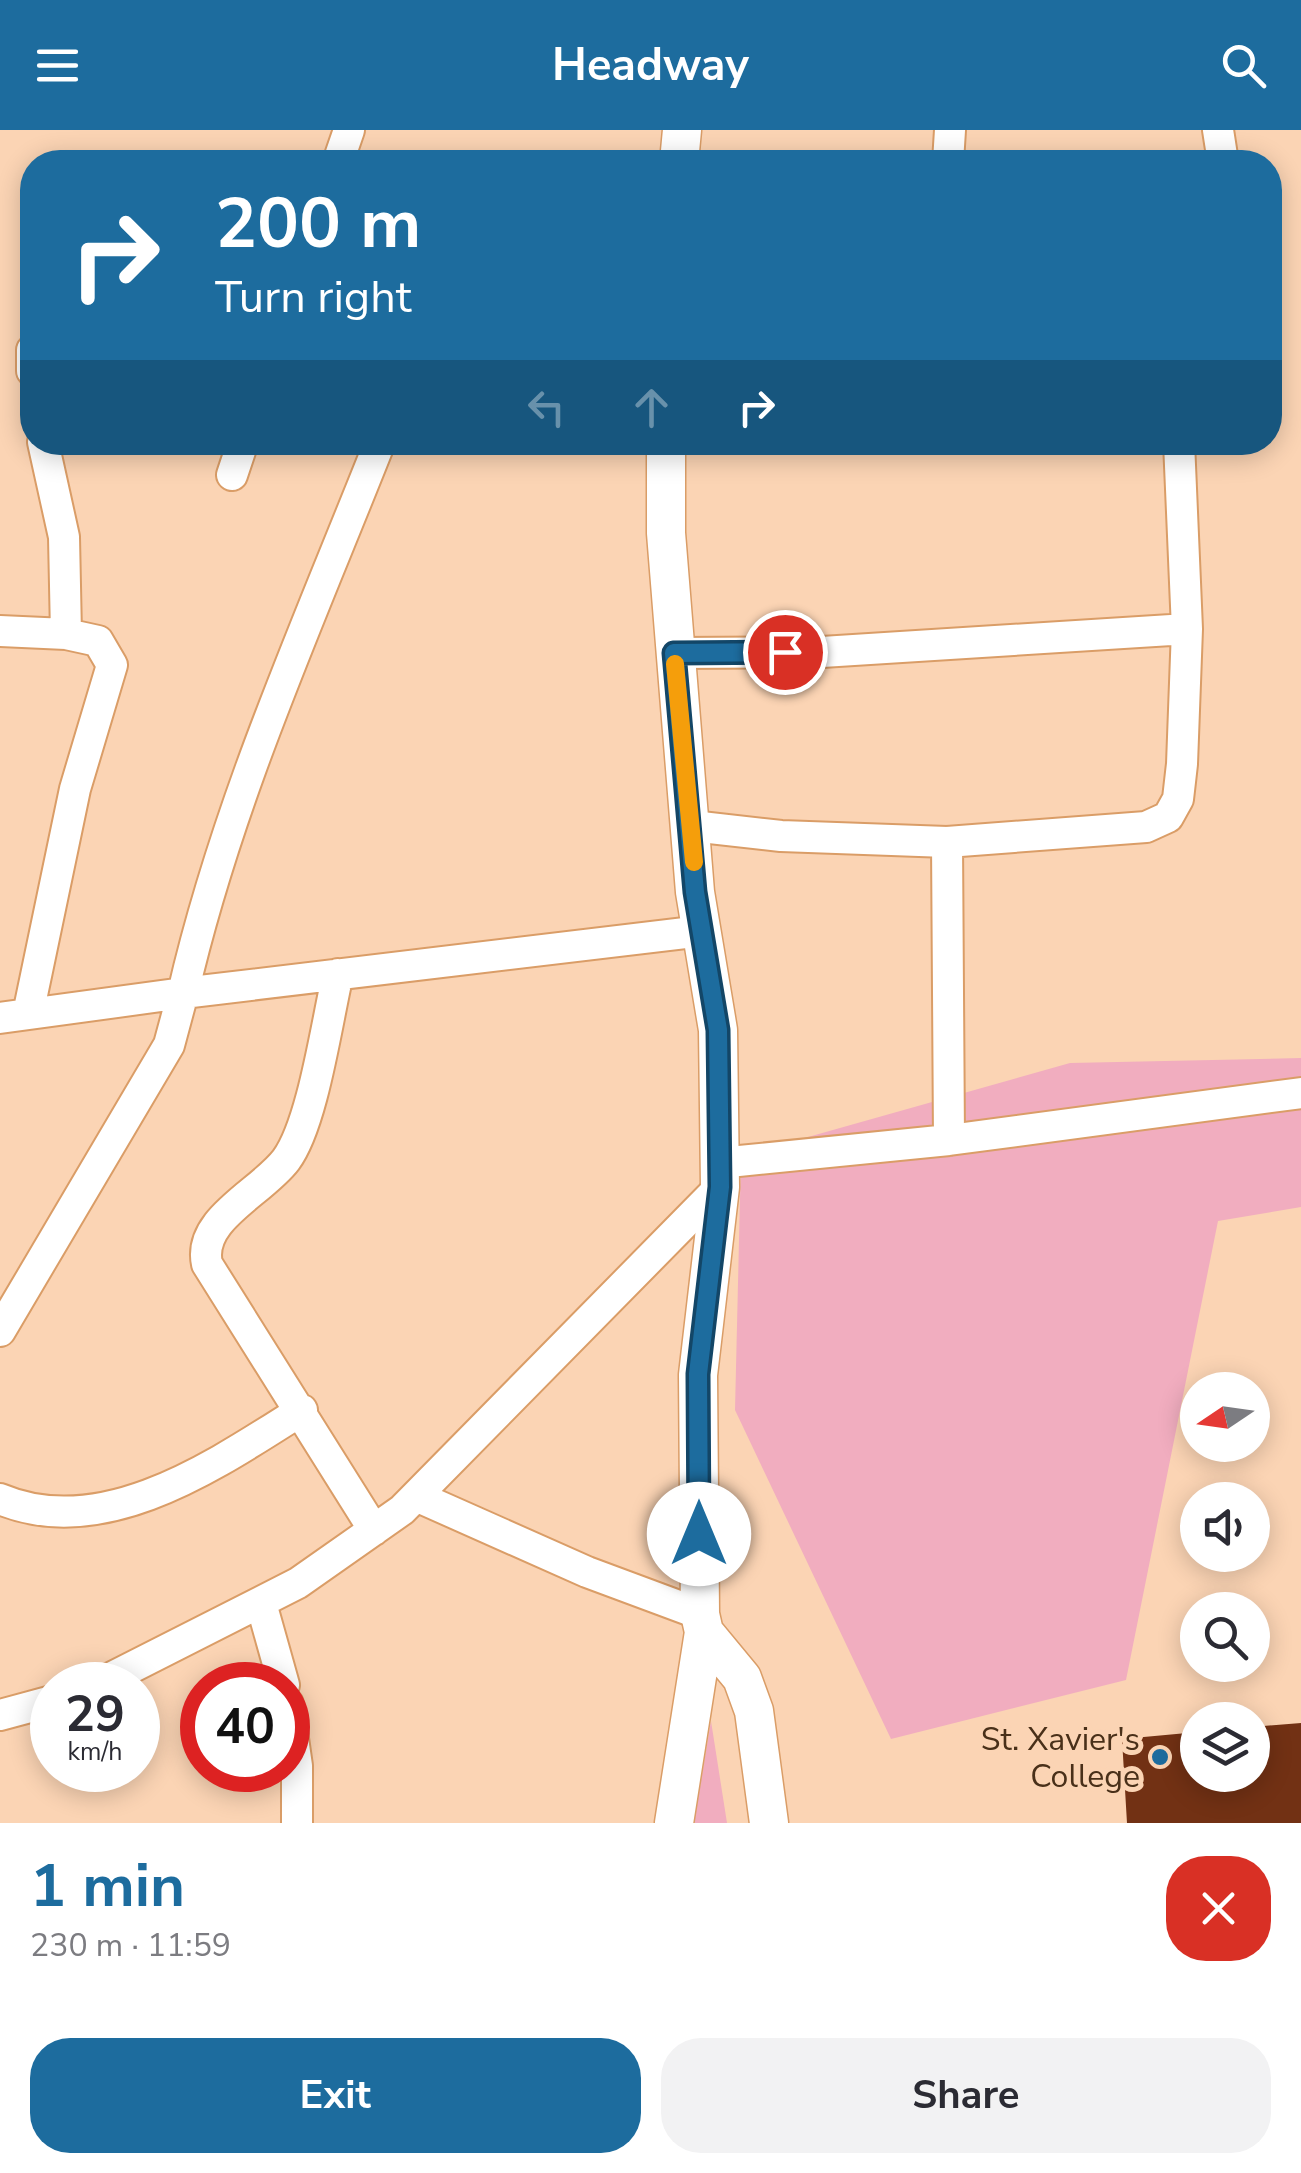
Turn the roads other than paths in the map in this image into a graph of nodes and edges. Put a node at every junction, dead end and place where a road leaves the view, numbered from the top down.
1 (47, 455) edge
2 (238, 455) edge
3 (375, 455) edge
4 (666, 455) edge
5 (1179, 455) edge
6 (232, 475) dead end
7 (1187, 630) junction
8 (0, 631) edge
9 (66, 634) junction
10 (674, 653) junction
11 (692, 826) junction
12 (948, 842) junction
13 (702, 930) junction
14 (338, 974) junction
15 (184, 993) junction
16 (14, 1016) edge
17 (1301, 1093) edge
18 (949, 1140) junction
19 (719, 1175) junction
20 (0, 1331) edge
21 (302, 1410) junction
22 (416, 1496) junction
23 (0, 1499) edge
24 (374, 1530) junction
25 (261, 1603) junction
26 (702, 1623) junction
27 (143, 1662) edge
28 (278, 1662) edge
29 (30, 1707) edge
30 (0, 1716) edge
31 (298, 1792) edge
32 (297, 1823) edge
33 (674, 1823) edge
34 (768, 1823) edge

1 - 9 street
2 - 6 street
3 - 15 street
4 - 10 street
5 - 7 street
7 - 10 street
7 - 12 street
8 - 9 street
9 - 16 street
10 - 11 street
11 - 12 street
11 - 13 street
12 - 18 street
13 - 14 street
13 - 19 street
14 - 15 street
14 - 21 street
15 - 16 street
15 - 20 street
17 - 18 street
18 - 19 street
19 - 22 street
19 - 26 street
21 - 23 street
21 - 24 street
22 - 24 street
22 - 26 street
24 - 25 street
25 - 27 street
25 - 28 street
26 - 33 street
26 - 34 street
29 - 30 street
31 - 32 street

